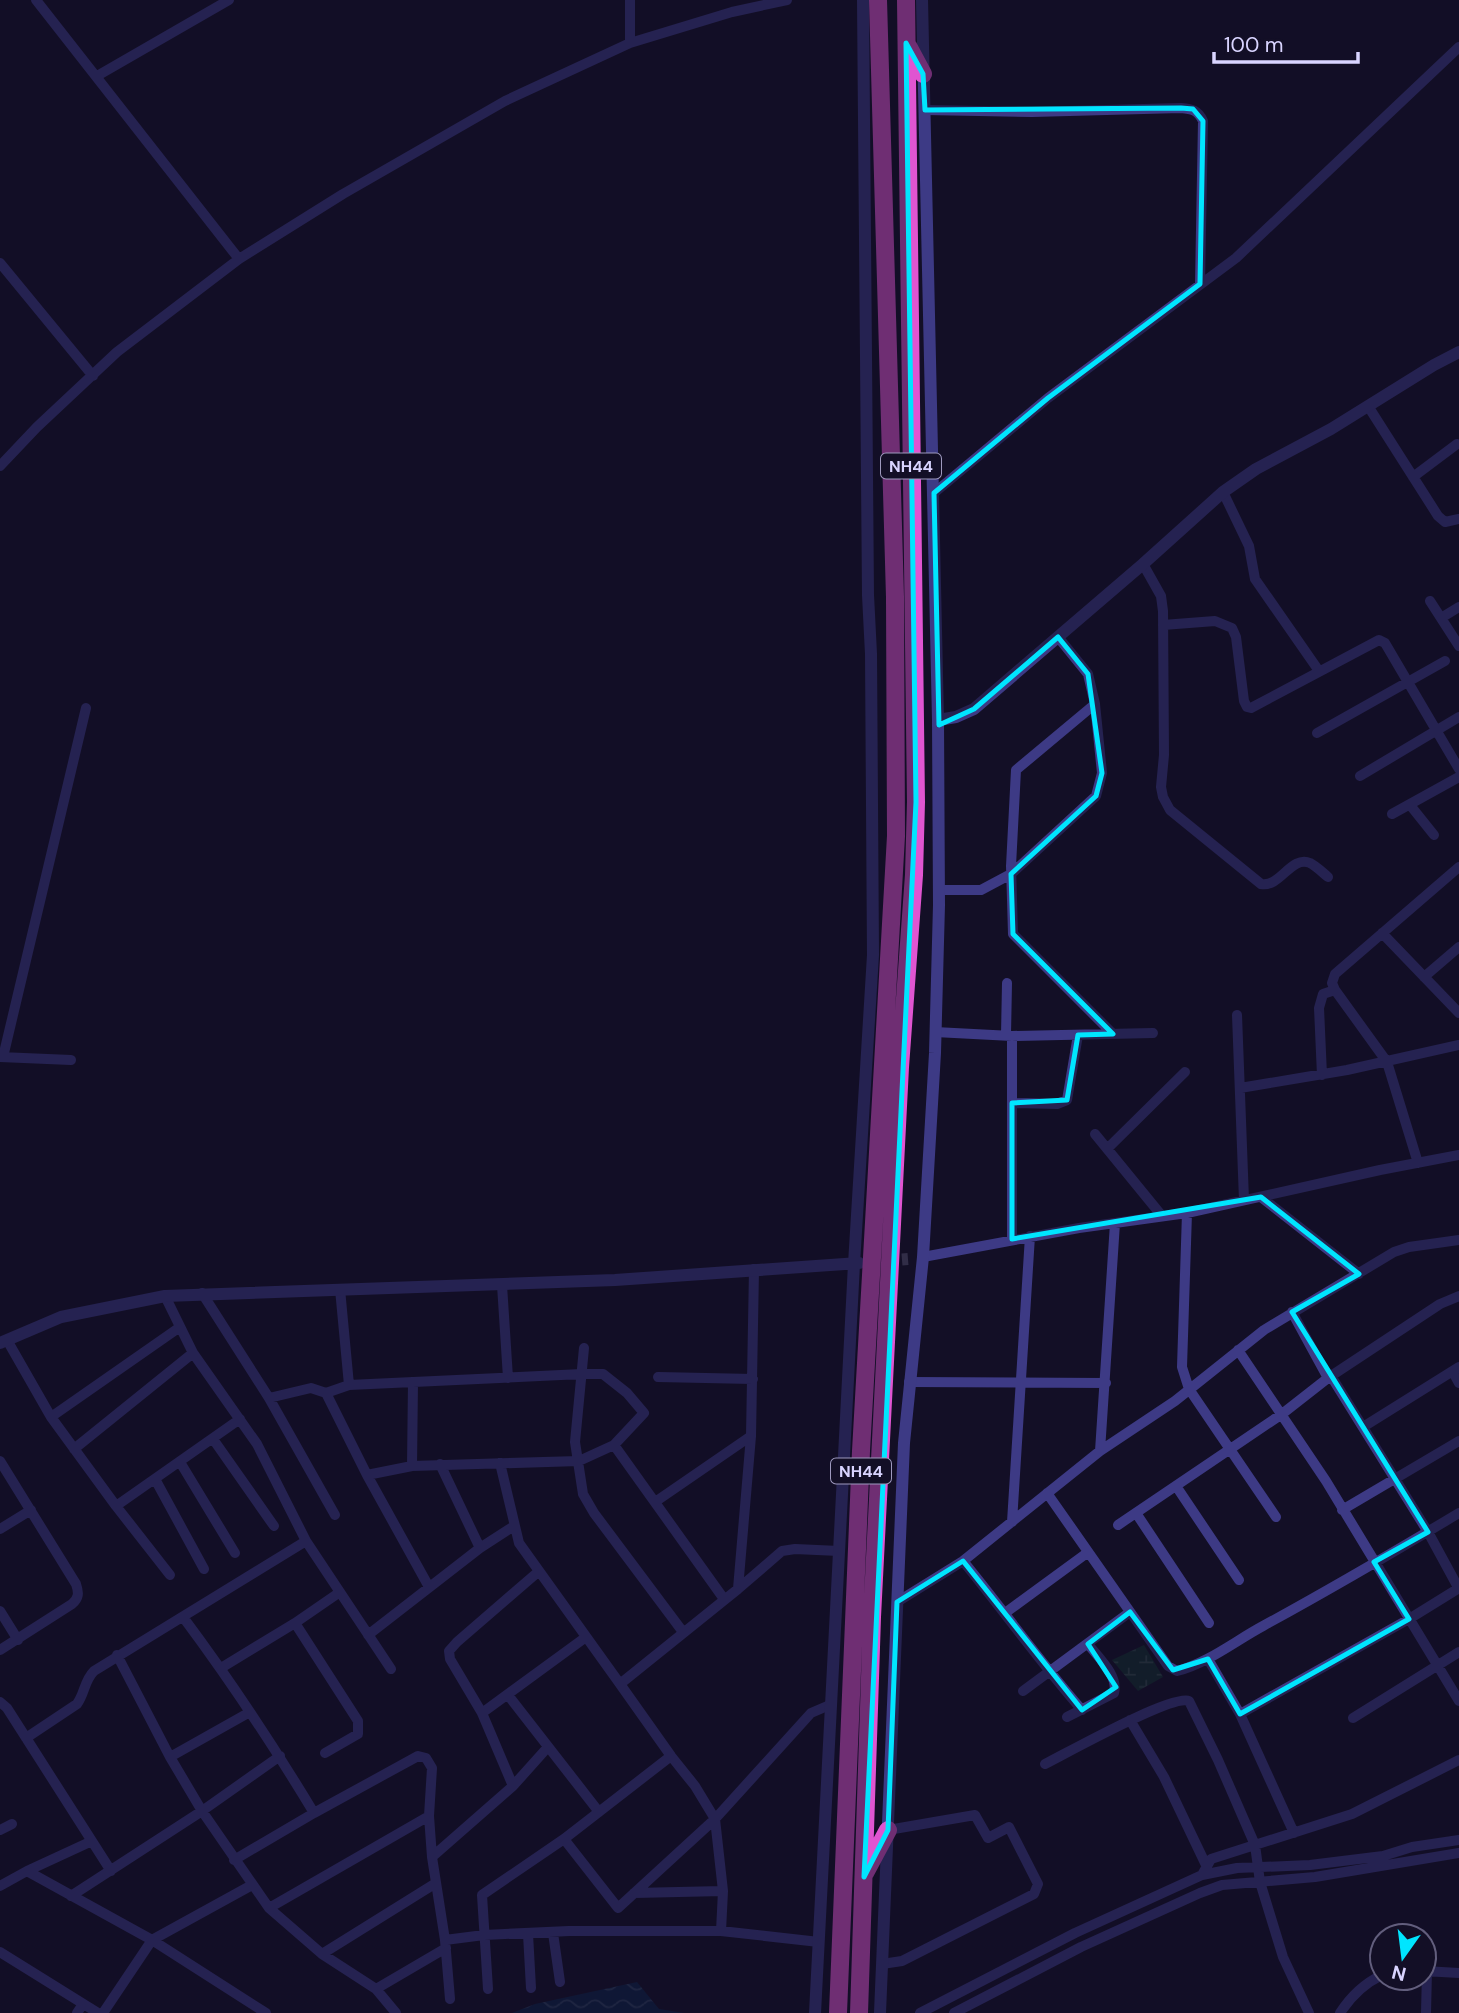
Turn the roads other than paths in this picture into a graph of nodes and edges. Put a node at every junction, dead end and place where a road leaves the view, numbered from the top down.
1 (37, 0) edge
2 (630, 0) edge
3 (787, 0) edge
4 (863, 0) edge
5 (878, 0) edge
6 (906, 0) edge
7 (922, 0) edge
8 (225, 1) edge
9 (630, 43) junction
10 (906, 43) junction
11 (1459, 47) edge
12 (923, 74) junction
13 (97, 76) junction
14 (925, 110) junction
15 (239, 259) junction
16 (0, 263) edge
17 (1200, 285) junction
18 (1459, 352) edge
19 (93, 376) junction
20 (1368, 406) junction
21 (1457, 444) dead end
22 (0, 466) edge
23 (1413, 477) junction
24 (1223, 492) junction
25 (934, 493) junction
26 (1459, 519) edge
27 (1143, 564) junction
28 (1430, 601) dead end
29 (1459, 607) edge
30 (1441, 618) junction
31 (1163, 625) junction
32 (1058, 637) junction
33 (1459, 646) edge
34 (1445, 661) dead end
35 (1319, 671) junction
36 (1408, 682) junction
37 (1095, 704) junction
38 (86, 708) dead end
39 (1459, 717) edge
40 (939, 720) junction
41 (1437, 732) junction
42 (1317, 733) dead end
43 (1459, 769) edge
44 (1360, 776) dead end
45 (1459, 777) edge
46 (1409, 805) junction
47 (1392, 814) dead end
48 (1434, 835) dead end
49 (1459, 867) edge
50 (1011, 874) junction
51 (1328, 877) dead end
52 (939, 890) junction
53 (1382, 933) junction
54 (1459, 947) edge
55 (1424, 977) junction
56 (1007, 983) dead end
57 (1335, 990) junction
58 (1459, 1013) edge
59 (1237, 1015) dead end
60 (936, 1032) junction
61 (1153, 1033) dead end
62 (1112, 1034) junction
63 (1009, 1035) junction
64 (1078, 1035) junction
65 (1459, 1045) edge
66 (1, 1057) edge
67 (71, 1060) dead end
68 (1387, 1062) junction
69 (1185, 1072) dead end
70 (1322, 1075) junction
71 (1240, 1088) junction
72 (1012, 1103) junction
73 (1095, 1134) dead end
74 (1108, 1149) junction
75 (1459, 1156) edge
76 (1418, 1163) junction
77 (1261, 1197) junction
78 (1244, 1200) junction
79 (1187, 1213) junction
80 (1162, 1216) junction
81 (1115, 1223) junction
82 (1030, 1236) junction
83 (1012, 1239) junction
84 (1459, 1240) edge
85 (923, 1256) junction
86 (908, 1259) tunnel mouth
87 (857, 1263) junction
88 (754, 1269) junction
89 (1359, 1274) junction
90 (502, 1285) junction
91 (340, 1289) junction
92 (202, 1293) junction
93 (164, 1296) junction
94 (1459, 1297) edge
95 (1292, 1312) junction
96 (180, 1326) junction
97 (3, 1342) edge
98 (584, 1348) dead end
99 (1238, 1350) junction
100 (193, 1353) junction
101 (1456, 1369) edge
102 (582, 1374) junction
103 (658, 1377) dead end
104 (1329, 1377) junction
105 (508, 1378) junction
106 (753, 1378) junction
107 (413, 1382) junction
108 (909, 1382) junction
109 (1023, 1383) junction
110 (1459, 1383) edge
111 (1106, 1384) junction
112 (349, 1385) junction
113 (1189, 1389) junction
114 (326, 1393) junction
115 (269, 1398) junction
116 (1282, 1414) junction
117 (51, 1417) junction
118 (240, 1419) junction
119 (1363, 1427) junction
120 (751, 1437) junction
121 (213, 1439) junction
122 (1459, 1441) edge
123 (614, 1445) junction
124 (74, 1449) junction
125 (1229, 1449) junction
126 (1100, 1451) junction
127 (0, 1461) edge
128 (579, 1461) junction
129 (180, 1462) junction
130 (500, 1463) junction
131 (440, 1464) junction
132 (412, 1466) junction
133 (367, 1475) junction
134 (155, 1479) junction
135 (1396, 1479) junction
136 (1176, 1486) junction
137 (1047, 1493) junction
138 (655, 1502) junction
139 (116, 1506) junction
140 (32, 1510) junction
141 (1342, 1510) junction
142 (1136, 1513) junction
143 (1459, 1513) edge
144 (335, 1514) dead end
145 (1276, 1517) dead end
146 (1012, 1522) junction
147 (1118, 1525) dead end
148 (274, 1526) dead end
149 (514, 1526) junction
150 (0, 1529) edge
151 (1427, 1532) junction
152 (306, 1541) junction
153 (480, 1548) junction
154 (839, 1551) junction
155 (234, 1553) dead end
156 (1087, 1553) junction
157 (963, 1562) junction
158 (1374, 1562) junction
159 (204, 1569) dead end
160 (538, 1572) junction
161 (170, 1575) dead end
162 (1239, 1580) dead end
163 (429, 1587) junction
164 (738, 1589) junction
165 (1459, 1589) edge
166 (340, 1591) junction
167 (724, 1600) junction
168 (897, 1602) junction
169 (0, 1611) edge
170 (1130, 1612) junction
171 (1006, 1613) junction
172 (183, 1617) junction
173 (1409, 1619) junction
174 (295, 1623) junction
175 (1209, 1623) dead end
176 (683, 1632) junction
177 (368, 1635) junction
178 (586, 1637) junction
179 (18, 1640) junction
180 (1088, 1644) junction
181 (0, 1650) edge
182 (1459, 1652) edge
183 (117, 1655) junction
184 (1208, 1659) junction
185 (1438, 1665) junction
186 (221, 1668) junction
187 (391, 1669) dead end
188 (1049, 1672) junction
189 (620, 1684) junction
190 (1023, 1691) dead end
191 (508, 1695) junction
192 (1459, 1701) edge
193 (0, 1702) edge
194 (832, 1704) junction
195 (1082, 1710) junction
196 (250, 1712) junction
197 (482, 1713) junction
198 (1240, 1714) junction
199 (1067, 1717) dead end
200 (1353, 1718) dead end
201 (1130, 1720) junction
202 (26, 1738) junction
203 (547, 1748) junction
204 (325, 1753) dead end
205 (280, 1756) junction
206 (671, 1756) junction
207 (170, 1757) junction
208 (1459, 1760) edge
209 (1045, 1764) dead end
210 (513, 1786) junction
211 (202, 1811) junction
212 (599, 1812) junction
213 (314, 1813) junction
214 (429, 1816) junction
215 (715, 1819) junction
216 (12, 1824) dead end
217 (0, 1830) edge
218 (888, 1830) junction
219 (1294, 1833) junction
220 (564, 1839) junction
221 (1459, 1840) edge
222 (92, 1841) junction
223 (1255, 1845) junction
224 (1422, 1846) junction
225 (1459, 1853) edge
226 (432, 1857) junction
227 (1426, 1858) junction
228 (234, 1860) junction
229 (1259, 1868) junction
230 (1204, 1870) junction
231 (27, 1871) junction
232 (111, 1871) junction
233 (864, 1877) junction
234 (1260, 1882) junction
235 (436, 1884) junction
236 (252, 1885) junction
237 (0, 1886) edge
238 (723, 1891) junction
239 (634, 1893) junction
240 (71, 1896) junction
241 (269, 1908) junction
242 (1124, 1910) junction
243 (1129, 1925) junction
244 (721, 1931) junction
245 (553, 1933) junction
246 (528, 1934) junction
247 (484, 1935) junction
248 (152, 1940) junction
249 (819, 1942) junction
250 (445, 1944) junction
251 (0, 1952) edge
252 (322, 1954) junction
253 (882, 1964) junction
254 (1438, 1972) edge
255 (1459, 1973) edge
256 (560, 1982) dead end
257 (1368, 1982) edge
258 (531, 1988) dead end
259 (376, 1989) junction
260 (488, 1989) dead end
261 (962, 1991) junction
262 (1426, 1992) edge
263 (450, 1999) dead end
264 (969, 2006) junction
265 (80, 2008) edge
266 (101, 2013) edge
267 (266, 2013) edge
268 (396, 2013) edge
269 (815, 2013) edge
270 (838, 2013) edge
271 (859, 2013) edge
272 (880, 2013) edge
273 (920, 2013) edge
274 (954, 2013) edge
275 (1309, 2013) edge
276 (1340, 2013) edge
277 (1426, 2013) edge

1 - 13 street
2 - 9 street
3 - 9 street
4 - 87 street
5 - 270 highway, NH44
6 - 10 highway, NH44
7 - 12 street
8 - 13 street
9 - 15 street
10 - 12 highway
10 - 233 highway, NH44
11 - 17 street
12 - 14 street
13 - 15 street
14 - 17 street
14 - 25 street
15 - 19 street
16 - 19 street
17 - 25 street
18 - 20 street
19 - 22 street
20 - 23 street
20 - 24 street
21 - 23 street
23 - 26 street
24 - 27 street
24 - 35 street
25 - 40 street
27 - 31 street
27 - 32 street
28 - 30 street
29 - 30 street
30 - 33 street
31 - 35 street
31 - 51 street
32 - 37 street
32 - 40 street
34 - 36 street
35 - 36 street
36 - 41 street
36 - 42 street
37 - 50 street
37 - 50 street
38 - 66 street
39 - 41 street
40 - 52 street
41 - 43 street
41 - 44 street
45 - 46 street
46 - 47 street
46 - 48 street
49 - 53 street
50 - 52 street
50 - 62 street
52 - 60 street
53 - 55 street
53 - 57 street
54 - 55 street
55 - 58 street
56 - 63 street
57 - 68 street
57 - 70 street
59 - 71 street
60 - 63 street
60 - 85 street
61 - 62 street
62 - 64 street
63 - 64 street
63 - 72 street
64 - 72 street
65 - 68 street
66 - 67 street
68 - 70 street
68 - 76 street
69 - 74 street
70 - 71 street
71 - 78 street
72 - 83 street
73 - 74 street
74 - 80 street
75 - 76 street
76 - 77 street
77 - 78 street
77 - 89 street
78 - 79 street
79 - 80 street
79 - 113 street
80 - 81 street
81 - 82 street
81 - 111 street
82 - 83 street
82 - 109 street
83 - 85 street
84 - 89 street
85 - 86 street
85 - 108 street
87 - 88 street
87 - 154 street
88 - 90 street
88 - 106 street
89 - 95 street
90 - 91 street
90 - 105 street
91 - 92 street
91 - 112 street
92 - 93 street
92 - 115 street
93 - 96 street
93 - 97 street
94 - 104 street
95 - 99 street
95 - 104 street
96 - 100 street
96 - 117 street
97 - 117 street
98 - 102 street
99 - 113 street
99 - 116 street
100 - 118 street
100 - 124 street
101 - 110 street
101 - 119 street
102 - 105 street
102 - 123 street
102 - 128 street
103 - 106 street
104 - 116 street
104 - 119 street
105 - 107 street
106 - 120 street
107 - 112 street
107 - 132 street
108 - 109 street
108 - 168 street
109 - 111 street
109 - 146 street
111 - 126 street
112 - 114 street
113 - 125 street
113 - 126 street
114 - 115 street
114 - 133 street
115 - 144 street
116 - 125 street
116 - 141 street
117 - 124 street
118 - 121 street
118 - 152 street
119 - 135 street
120 - 138 street
120 - 164 street
121 - 129 street
121 - 148 street
122 - 135 street
123 - 128 street
123 - 138 street
124 - 139 street
125 - 136 street
125 - 145 street
126 - 137 street
127 - 140 street
128 - 130 street
128 - 176 street
129 - 134 street
129 - 155 street
130 - 131 street
130 - 149 street
131 - 132 street
131 - 153 street
132 - 133 street
133 - 163 street
134 - 139 street
134 - 159 street
135 - 141 street
135 - 151 street
136 - 142 street
136 - 162 street
137 - 146 street
137 - 156 street
138 - 167 street
139 - 161 street
140 - 150 street
140 - 179 street
141 - 158 street
142 - 147 street
142 - 175 street
143 - 151 street
146 - 157 street
149 - 153 street
149 - 160 street
151 - 158 street
151 - 165 street
152 - 166 street
152 - 172 street
153 - 163 street
154 - 164 street
154 - 194 street
156 - 170 street
156 - 171 street
157 - 168 street
157 - 171 street
158 - 173 street
158 - 184 street
160 - 178 street
160 - 197 street
163 - 177 street
164 - 167 street
165 - 173 street
166 - 174 street
166 - 177 street
167 - 176 street
168 - 218 street
169 - 179 street
170 - 180 street
170 - 184 street
171 - 188 street
172 - 183 street
172 - 186 street
173 - 185 street
173 - 198 street
174 - 186 street
174 - 204 street
176 - 189 street
177 - 187 street
178 - 189 street
178 - 191 street
179 - 181 street
180 - 188 street
180 - 195 street
182 - 185 street
183 - 202 street
183 - 207 street
184 - 198 street
185 - 192 street
185 - 200 street
186 - 196 street
188 - 190 street
188 - 195 street
189 - 206 street
191 - 197 street
191 - 203 street
193 - 202 street
194 - 215 street
194 - 249 street
195 - 199 street
196 - 205 street
196 - 207 street
197 - 210 street
198 - 219 street
201 - 209 street
201 - 223 street
201 - 230 street
202 - 222 street
203 - 210 street
203 - 212 street
205 - 211 street
205 - 213 street
206 - 212 street
206 - 215 street
207 - 211 street
208 - 219 street
210 - 226 street
211 - 228 street
211 - 232 street
212 - 220 street
213 - 214 street
213 - 228 street
214 - 226 street
214 - 241 street
215 - 238 street
215 - 239 street
216 - 217 street
218 - 233 highway
218 - 253 street
218 - 253 street
219 - 223 street
220 - 239 street
220 - 247 street
221 - 224 street
222 - 231 street
222 - 232 street
223 - 229 street
223 - 230 street
224 - 227 street
224 - 229 street
225 - 227 street
226 - 235 street
227 - 234 street
228 - 236 street
229 - 230 street
229 - 234 street
230 - 242 street
231 - 237 street
231 - 240 street
232 - 240 street
233 - 271 highway, NH44
234 - 243 street
234 - 275 street
235 - 250 street
235 - 252 street
236 - 241 street
236 - 248 street
238 - 239 street
238 - 244 street
240 - 248 street
241 - 252 street
242 - 243 street
242 - 261 street
243 - 264 street
244 - 245 street
244 - 249 street
245 - 246 street
245 - 256 street
246 - 247 street
246 - 258 street
247 - 250 street
247 - 260 street
248 - 266 street
248 - 267 street
249 - 269 street
250 - 259 street
250 - 263 street
251 - 265 street
252 - 259 street
253 - 272 street
254 - 255 street
257 - 276 street
259 - 268 street
261 - 264 street
261 - 273 street
262 - 277 street
264 - 274 street
265 - 266 street

